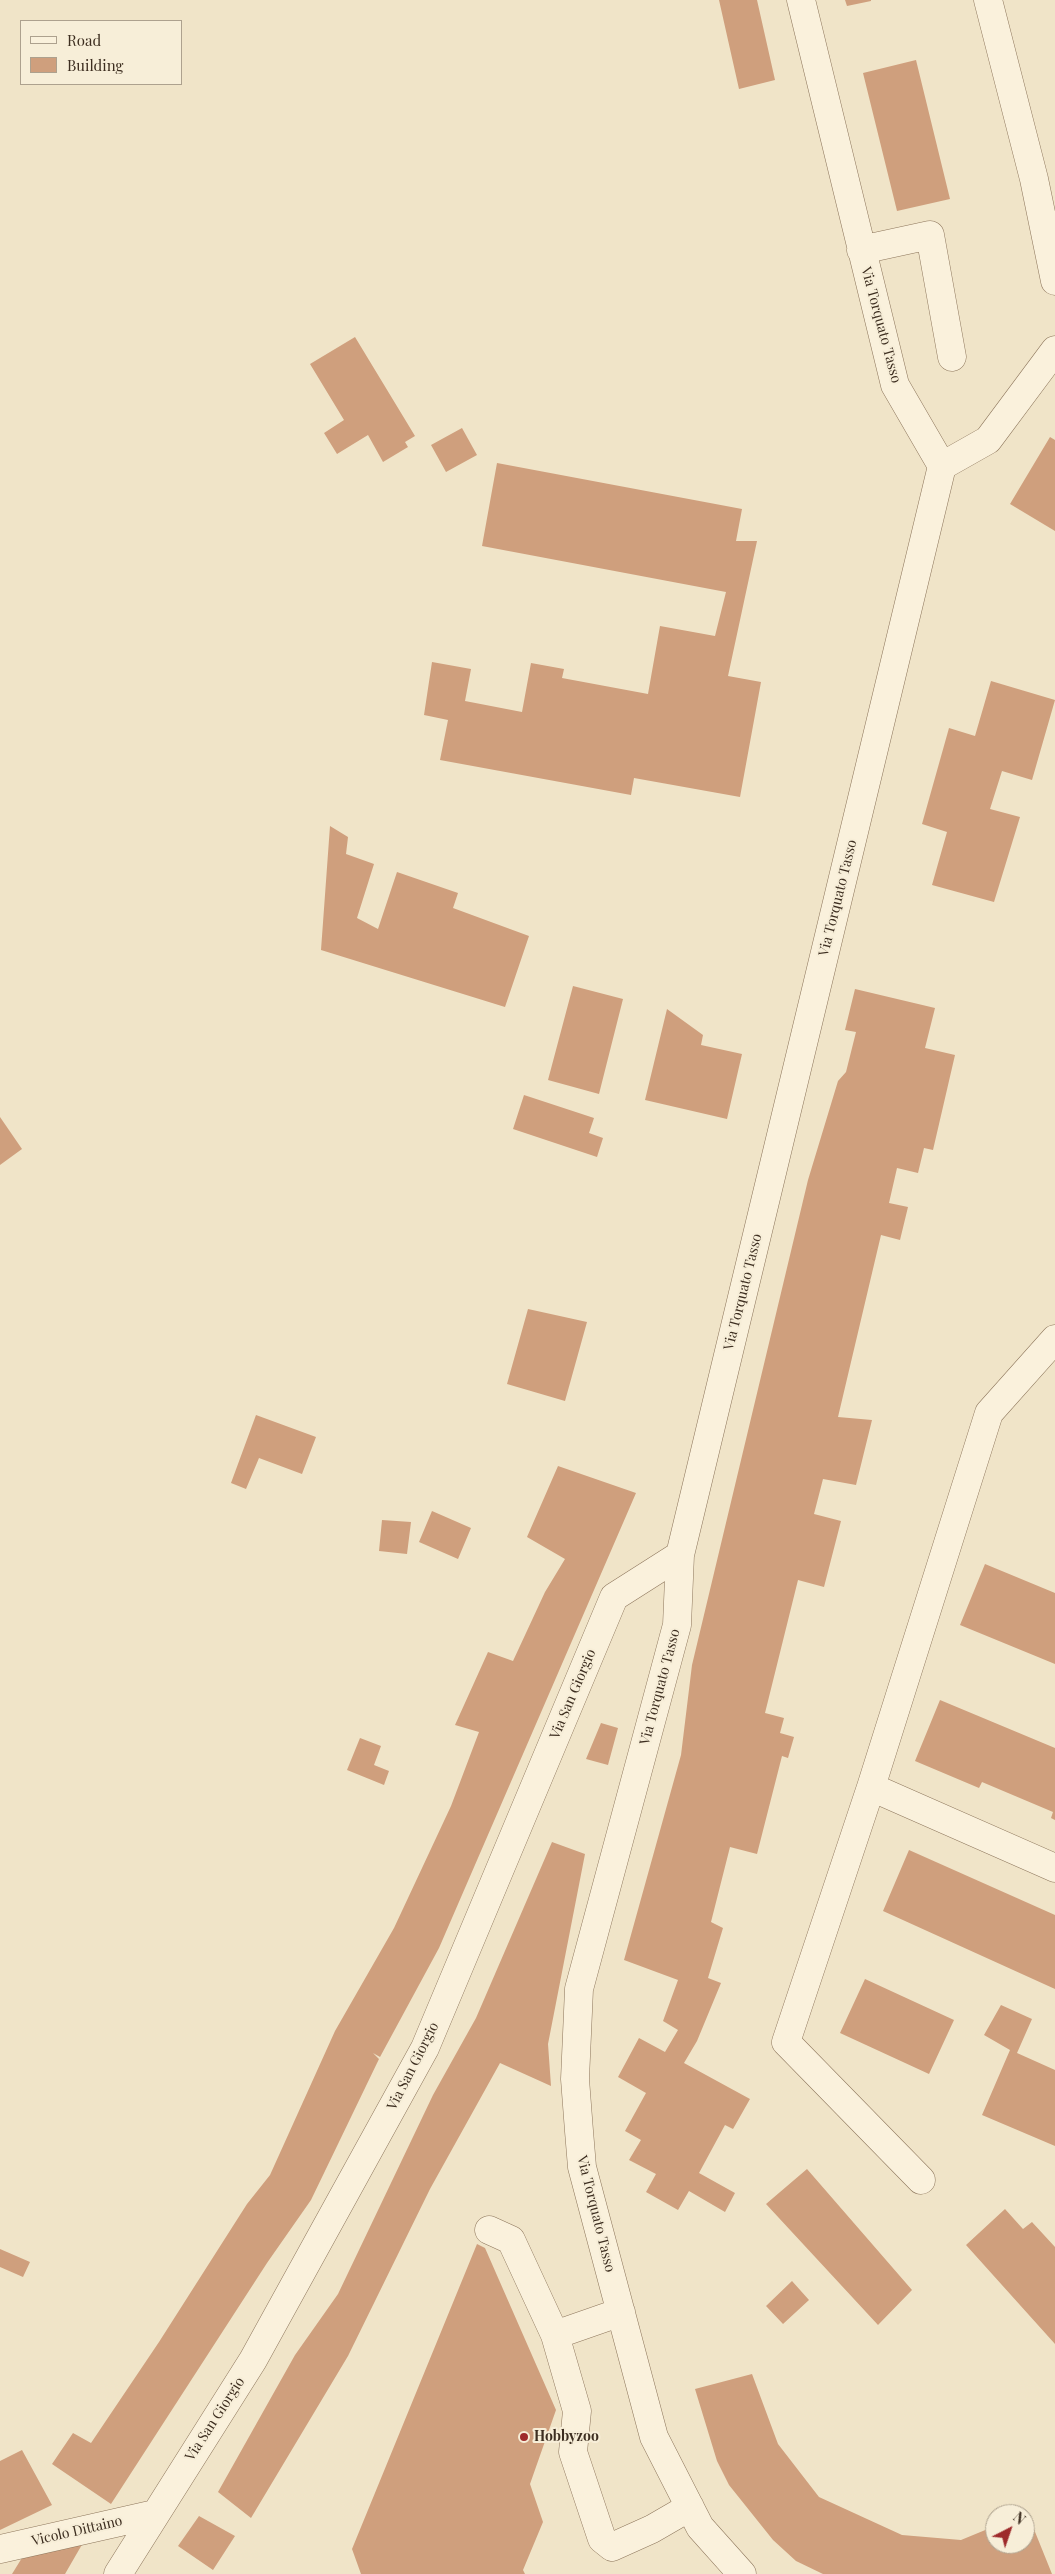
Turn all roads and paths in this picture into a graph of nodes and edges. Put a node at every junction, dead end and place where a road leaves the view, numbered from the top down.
1 (801, 0) edge
2 (988, 0) edge
3 (862, 250) junction
4 (1055, 281) edge
5 (1055, 350) edge
6 (952, 357) dead end
7 (942, 466) junction
8 (1055, 1339) edge
9 (680, 1555) junction
10 (871, 1788) junction
11 (1055, 1868) edge
12 (921, 2180) dead end
13 (489, 2230) dead end
14 (621, 2312) junction
15 (555, 2335) junction
16 (690, 2507) junction
17 (155, 2514) junction
18 (0, 2549) edge
19 (118, 2574) edge
20 (742, 2574) edge

1 - 3 street, Via Torquato Tasso
2 - 4 street
3 - 6 street
3 - 7 street, Via Torquato Tasso
5 - 7 street
7 - 9 street, Via Torquato Tasso
8 - 10 street
9 - 14 street, Via Torquato Tasso
9 - 17 street, Via San Giorgio
10 - 11 street
10 - 12 street
13 - 15 street
14 - 15 street
14 - 16 street, Via Torquato Tasso
15 - 16 street
16 - 20 street, Via Torquato Tasso
17 - 18 street, Vicolo Dittaino
17 - 19 street, Via San Giorgio

